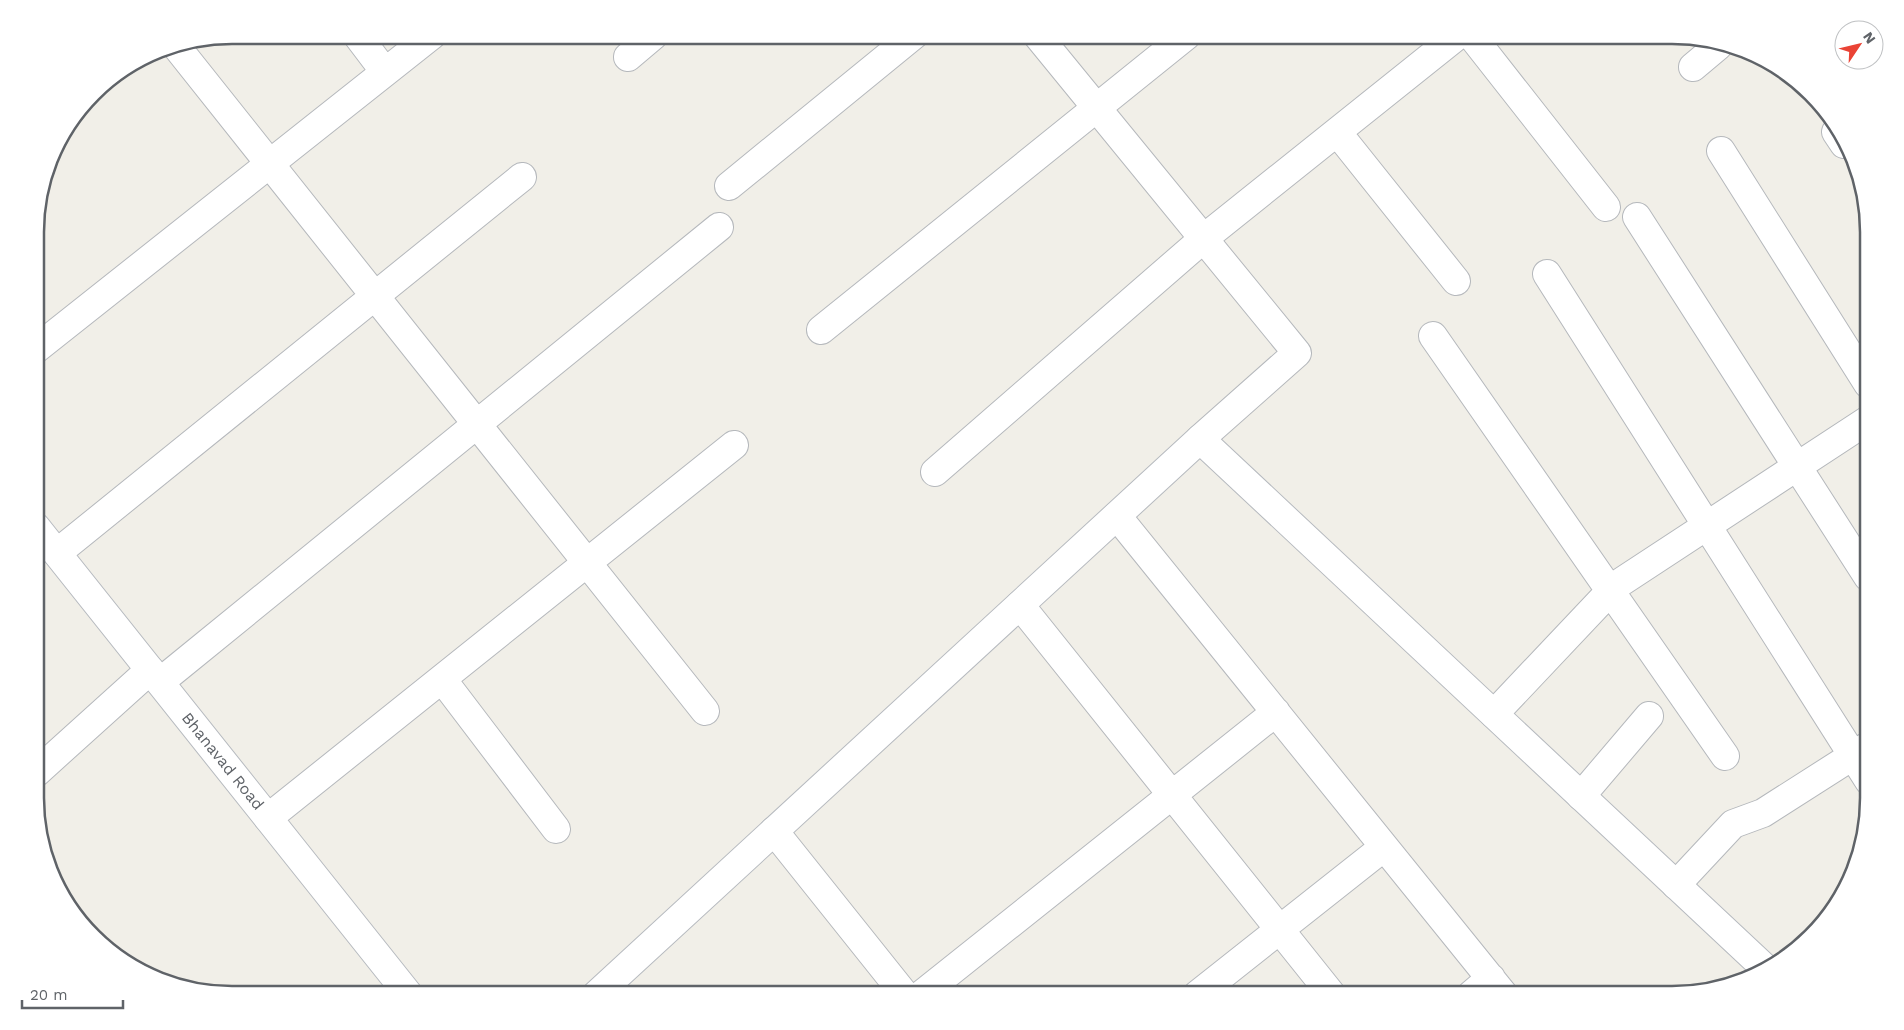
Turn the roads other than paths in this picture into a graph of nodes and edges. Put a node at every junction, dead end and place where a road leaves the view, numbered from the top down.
1 (364, 44) edge
2 (421, 44) edge
3 (643, 44) edge
4 (903, 44) edge
5 (1044, 44) edge
6 (1176, 44) edge
7 (1447, 44) edge
8 (1478, 44) edge
9 (1715, 48) edge
10 (180, 51) edge
11 (628, 56) dead end
12 (1692, 67) dead end
13 (385, 72) junction
14 (1097, 109) junction
15 (1337, 132) junction
16 (1721, 151) dead end
17 (270, 164) junction
18 (522, 177) dead end
19 (729, 186) dead end
20 (1606, 207) dead end
21 (1637, 217) dead end
22 (719, 227) dead end
23 (1203, 239) junction
24 (1547, 274) dead end
25 (1456, 281) dead end
26 (375, 296) junction
27 (821, 330) dead end
28 (1433, 336) dead end
29 (44, 343) edge
30 (1860, 371) edge
31 (477, 424) junction
32 (1860, 425) edge
33 (1200, 439) junction
34 (734, 445) dead end
35 (1797, 466) junction
36 (935, 472) dead end
37 (1117, 516) junction
38 (1707, 525) junction
39 (44, 537) edge
40 (57, 553) junction
41 (587, 562) junction
42 (1860, 564) edge
43 (1610, 590) junction
44 (1020, 605) junction
45 (155, 676) junction
46 (442, 679) junction
47 (705, 711) dead end
48 (1276, 712) junction
49 (1494, 714) junction
50 (1650, 716) dead end
51 (1860, 749) edge
52 (1860, 751) edge
53 (1725, 756) dead end
54 (44, 766) edge
55 (1172, 795) junction
56 (1581, 796) junction
57 (268, 818) junction
58 (556, 829) dead end
59 (774, 831) junction
60 (1384, 846) junction
61 (1676, 885) junction
62 (1280, 929) junction
63 (1761, 964) edge
64 (402, 986) edge
65 (606, 986) edge
66 (898, 986) edge
67 (932, 986) edge
68 (1208, 986) edge
69 (1325, 986) edge
70 (1487, 986) edge

1 - 13 street
2 - 13 street
3 - 11 street
4 - 19 street
5 - 14 street
6 - 14 street
7 - 15 street
8 - 20 street
9 - 12 street
10 - 17 street
13 - 17 street
14 - 23 street
14 - 27 street
15 - 23 street
15 - 25 street
16 - 30 street
17 - 26 street
17 - 29 street
18 - 26 street
21 - 35 street
22 - 31 street
23 - 33 street
23 - 36 street
24 - 38 street
26 - 31 street
26 - 40 street
28 - 43 street
31 - 41 street
31 - 45 street
32 - 35 street
33 - 37 street
33 - 49 street
34 - 41 street
35 - 38 street
35 - 42 street
37 - 44 street
37 - 48 street
38 - 43 street
38 - 51 street
39 - 40 street, Bhanavad Road
40 - 45 street, Bhanavad Road
41 - 46 street
41 - 47 street
43 - 49 street
43 - 53 street
44 - 55 street
44 - 59 street
45 - 54 street
45 - 57 street, Bhanavad Road
46 - 57 street
46 - 58 street
48 - 55 street
48 - 60 street
49 - 56 street
50 - 56 street
52 - 61 street
55 - 62 street
55 - 67 street
56 - 61 street
57 - 64 street, Bhanavad Road
59 - 65 street
59 - 66 street
60 - 62 street
60 - 70 street
61 - 63 street
62 - 68 street
62 - 69 street

